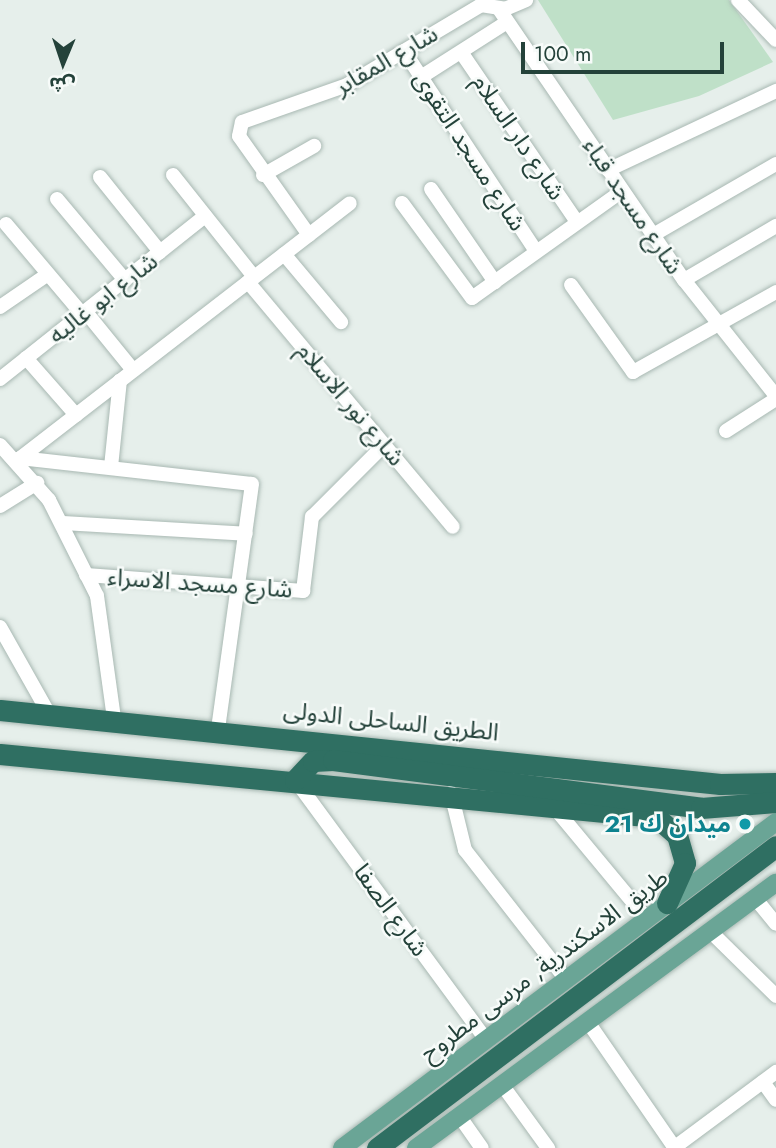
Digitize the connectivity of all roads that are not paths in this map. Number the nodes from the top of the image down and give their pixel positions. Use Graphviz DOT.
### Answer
graph roads {
  1 [pos="526,0"];
  2 [pos="738,0"];
  3 [pos="499,9"];
  4 [pos="508,22"];
  5 [pos="776,40"];
  6 [pos="404,51"];
  7 [pos="461,52"];
  8 [pos="421,77"];
  9 [pos="776,91"];
  10 [pos="314,146"];
  11 [pos="776,164"];
  12 [pos="608,170"];
  13 [pos="173,175"];
  14 [pos="263,175"];
  15 [pos="100,177"];
  16 [pos="431,188"];
  17 [pos="622,191"];
  18 [pos="57,200"];
  19 [pos="350,203"];
  20 [pos="402,203"];
  21 [pos="205,216"];
  22 [pos="577,222"];
  23 [pos="6,223"];
  24 [pos="776,226"];
  25 [pos="309,235"];
  26 [pos="653,235"];
  27 [pos="536,251"];
  28 [pos="160,252"];
  29 [pos="284,254"];
  30 [pos="48,274"];
  31 [pos="125,280"];
  32 [pos="251,280"];
  33 [pos="684,280"];
  34 [pos="495,282"];
  35 [pos="571,285"];
  36 [pos="775,294"];
  37 [pos="0,307"];
  38 [pos="83,313"];
  39 [pos="341,322"];
  40 [pos="718,326"];
  41 [pos="26,358"];
  42 [pos="133,370"];
  43 [pos="0,379"];
  44 [pos="120,380"];
  45 [pos="773,390"];
  46 [pos="76,415"];
  47 [pos="726,431"];
  48 [pos="0,445"];
  49 [pos="384,445"];
  50 [pos="18,459"];
  51 [pos="111,467"];
  52 [pos="37,483"];
  53 [pos="0,506"];
  54 [pos="63,523"];
  55 [pos="453,527"];
  56 [pos="246,534"];
  57 [pos="86,575"];
  58 [pos="239,587"];
  59 [pos="0,627"];
  60 [pos="0,710"];
  61 [pos="48,714"];
  62 [pos="114,719"];
  63 [pos="218,728"];
  64 [pos="0,754"];
  65 [pos="295,779"];
  66 [pos="776,783"];
  67 [pos="451,793"];
  68 [pos="776,802"];
  69 [pos="552,805"];
  70 [pos="776,822"];
  71 [pos="776,846"];
  72 [pos="776,883"];
  73 [pos="755,898"];
  74 [pos="671,912"];
  75 [pos="646,918"];
  76 [pos="776,924"];
  77 [pos="712,933"];
  78 [pos="565,978"];
  79 [pos="776,996"];
  80 [pos="590,1025"];
  81 [pos="486,1040"];
  82 [pos="776,1072"];
  83 [pos="763,1082"];
  84 [pos="503,1086"];
  85 [pos="776,1100"];
  86 [pos="460,1117"];
  87 [pos="342,1148"];
  88 [pos="377,1148"];
  89 [pos="416,1148"];
  90 [pos="482,1148"];
  91 [pos="548,1148"];
  92 [pos="675,1148"];
  1 -- 3 [label="street, شارع المقابر"];
  2 -- 5 [label="street"];
  3 -- 4 [label="street, شارع مسجد قباء"];
  3 -- 6 [label="street, شارع المقابر"];
  4 -- 7 [label="street"];
  4 -- 12 [label="street, شارع مسجد قباء"];
  6 -- 8 [label="street, شارع مسجد التقوى"];
  6 -- 14 [label="street, شارع المقابر"];
  7 -- 8 [label="street"];
  7 -- 22 [label="street, شارع دار السلام"];
  8 -- 27 [label="street, شارع مسجد التقوى"];
  9 -- 12 [label="street"];
  10 -- 14 [label="street"];
  11 -- 26 [label="street"];
  12 -- 17 [label="street, شارع مسجد قباء"];
  13 -- 21 [label="street, شارع نور الاسلام"];
  14 -- 25 [label="street"];
  15 -- 28 [label="street"];
  16 -- 34 [label="street"];
  17 -- 22 [label="street"];
  17 -- 26 [label="street, شارع مسجد قباء"];
  18 -- 31 [label="street"];
  19 -- 25 [label="street"];
  20 -- 34 [label="street"];
  21 -- 28 [label="street, شارع ابو غاليه"];
  21 -- 32 [label="street, شارع نور الاسلام"];
  22 -- 27 [label="street"];
  23 -- 30 [label="street"];
  24 -- 33 [label="street"];
  25 -- 29 [label="street"];
  26 -- 33 [label="street, شارع مسجد قباء"];
  27 -- 34 [label="street"];
  28 -- 31 [label="street, شارع ابو غاليه"];
  29 -- 32 [label="street"];
  29 -- 39 [label="street"];
  30 -- 37 [label="street"];
  30 -- 38 [label="street"];
  31 -- 38 [label="street, شارع ابو غاليه"];
  32 -- 42 [label="street"];
  32 -- 49 [label="street, شارع نور الاسلام"];
  33 -- 40 [label="street, شارع مسجد قباء"];
  35 -- 40 [label="street"];
  36 -- 40 [label="street"];
  38 -- 41 [label="street, شارع ابو غاليه"];
  38 -- 42 [label="street"];
  40 -- 45 [label="street, شارع مسجد قباء"];
  41 -- 43 [label="street, شارع ابو غاليه"];
  41 -- 46 [label="street"];
  42 -- 44 [label="street"];
  44 -- 46 [label="street"];
  44 -- 51 [label="street"];
  45 -- 47 [label="street"];
  46 -- 50 [label="street"];
  48 -- 50 [label="street"];
  49 -- 55 [label="street, شارع نور الاسلام"];
  49 -- 58 [label="street, شارع مسجد الاسراء"];
  50 -- 51 [label="street"];
  50 -- 52 [label="street"];
  51 -- 56 [label="street"];
  52 -- 53 [label="street"];
  52 -- 54 [label="street"];
  54 -- 56 [label="street"];
  54 -- 57 [label="street"];
  56 -- 58 [label="street"];
  57 -- 58 [label="street, شارع مسجد الاسراء"];
  57 -- 62 [label="street"];
  58 -- 63 [label="street"];
  59 -- 61 [label="street"];
  60 -- 61 [label="highway, الطريق الساحلى الدولى"];
  61 -- 62 [label="highway, الطريق الساحلى الدولى"];
  62 -- 63 [label="highway, الطريق الساحلى الدولى"];
  63 -- 66 [label="highway, الطريق الساحلى الدولى"];
  64 -- 65 [label="highway"];
  65 -- 67 [label="highway"];
  65 -- 68 [label="highway"];
  65 -- 81 [label="street, شارع الصفا"];
  67 -- 69 [label="highway"];
  67 -- 78 [label="street"];
  69 -- 74 [label="highway"];
  69 -- 75 [label="street"];
  70 -- 74 [label="main road, طريق الاسكندرية, مرسى مطروح"];
  71 -- 74 [label="highway"];
  72 -- 73 [label="main road"];
  73 -- 76 [label="street"];
  73 -- 77 [label="main road"];
  74 -- 75 [label="main road, طريق الاسكندرية, مرسى مطروح"];
  74 -- 88 [label="highway"];
  75 -- 78 [label="main road, طريق الاسكندرية, مرسى مطروح"];
  77 -- 79 [label="street"];
  77 -- 80 [label="main road"];
  78 -- 81 [label="main road, طريق الاسكندرية, مرسى مطروح"];
  80 -- 84 [label="main road"];
  80 -- 92 [label="street"];
  81 -- 87 [label="main road, طريق الاسكندرية, مرسى مطروح"];
  82 -- 83 [label="street"];
  83 -- 85 [label="street"];
  83 -- 92 [label="street"];
  84 -- 86 [label="main road"];
  84 -- 91 [label="street"];
  86 -- 89 [label="main road"];
  86 -- 90 [label="street"];
}
